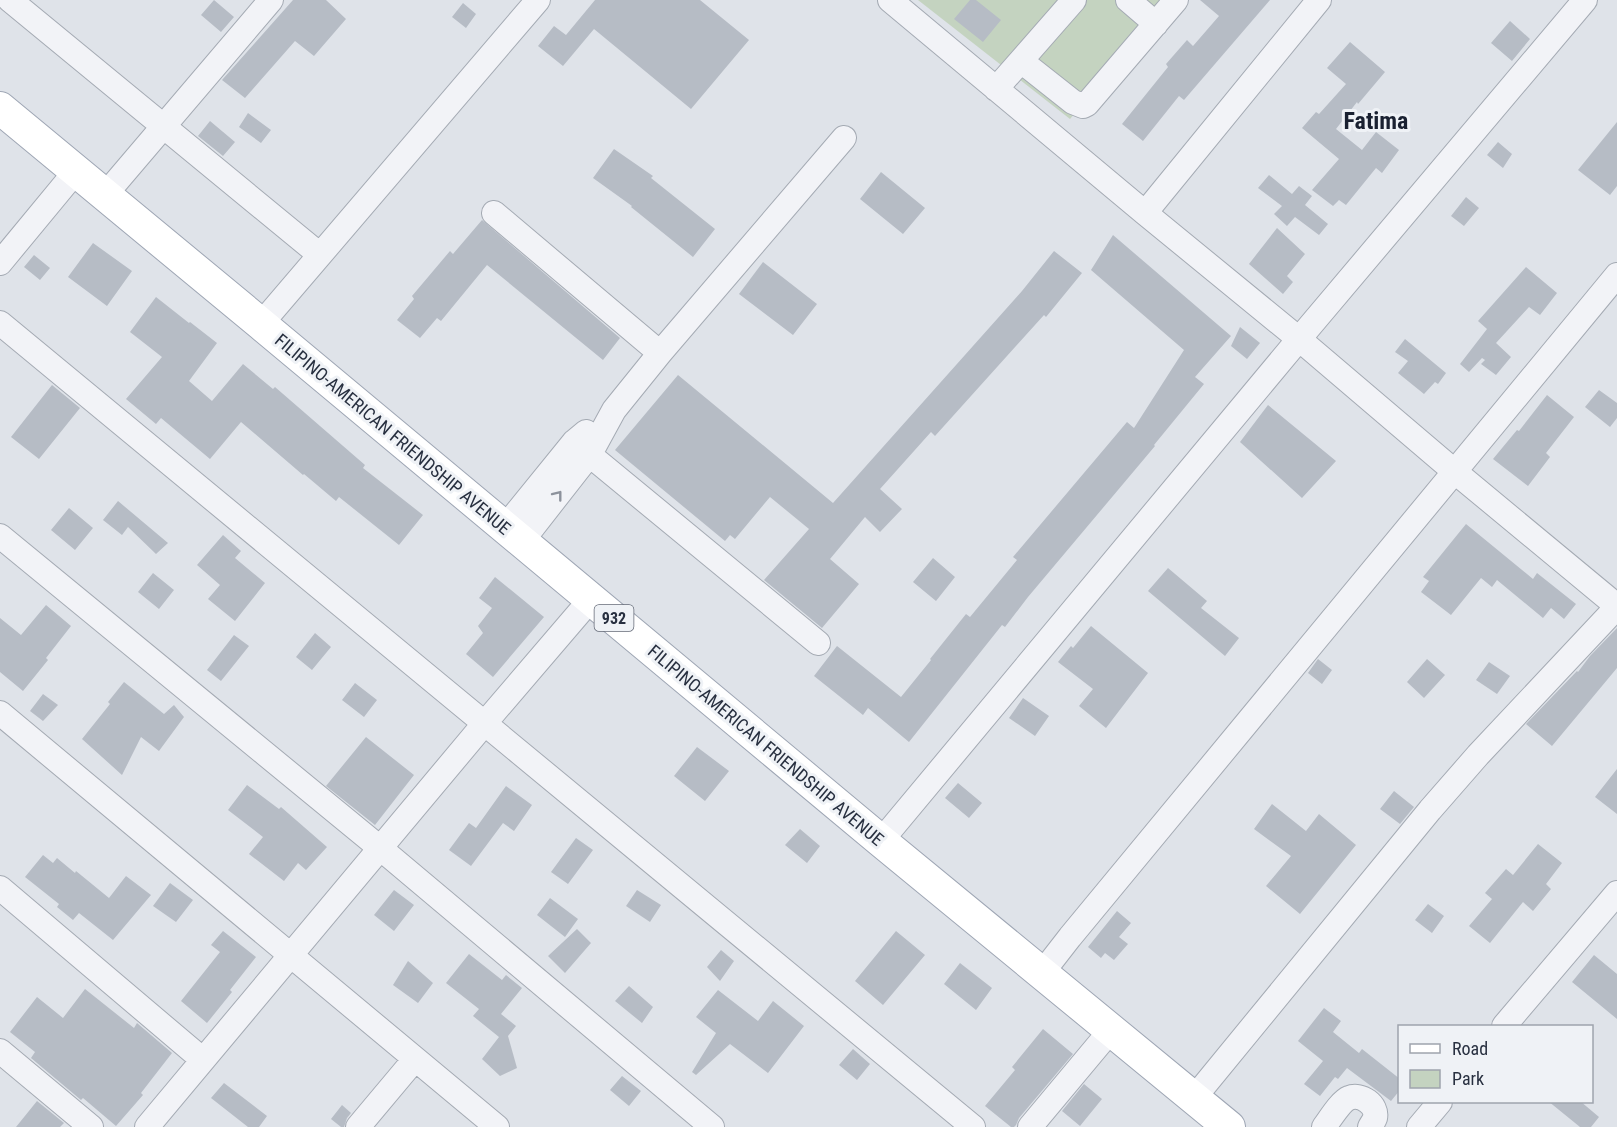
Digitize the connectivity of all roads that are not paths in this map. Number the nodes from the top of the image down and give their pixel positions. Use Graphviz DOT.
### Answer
graph roads {
  1 [pos="10,0"];
  2 [pos="271,0"];
  3 [pos="538,0"];
  4 [pos="890,0"];
  5 [pos="1074,0"];
  6 [pos="1128,0"];
  7 [pos="1176,0"];
  8 [pos="1318,0"];
  9 [pos="1585,0"];
  10 [pos="0,12"];
  11 [pos="1156,24"];
  12 [pos="1021,61"];
  13 [pos="996,89"];
  14 [pos="0,108"];
  15 [pos="163,126"];
  16 [pos="844,138"];
  17 [pos="76,171"];
  18 [pos="105,195"];
  19 [pos="494,213"];
  20 [pos="1144,213"];
  21 [pos="320,255"];
  22 [pos="0,263"];
  23 [pos="1617,275"];
  24 [pos="0,323"];
  25 [pos="261,324"];
  26 [pos="1299,339"];
  27 [pos="660,353"];
  28 [pos="582,448"];
  29 [pos="1454,471"];
  30 [pos="514,534"];
  31 [pos="0,536"];
  32 [pos="591,599"];
  33 [pos="1617,606"];
  34 [pos="818,643"];
  35 [pos="0,713"];
  36 [pos="484,724"];
  37 [pos="881,841"];
  38 [pos="380,848"];
  39 [pos="0,888"];
  40 [pos="1617,893"];
  41 [pos="290,956"];
  42 [pos="1042,973"];
  43 [pos="1505,1025"];
  44 [pos="1111,1030"];
  45 [pos="0,1051"];
  46 [pos="415,1059"];
  47 [pos="203,1060"];
  48 [pos="1194,1098"];
  49 [pos="1438,1103"];
  50 [pos="92,1127"];
  51 [pos="147,1127"];
  52 [pos="358,1127"];
  53 [pos="497,1127"];
  54 [pos="712,1127"];
  55 [pos="973,1127"];
  56 [pos="1030,1127"];
  57 [pos="1229,1127"];
  58 [pos="1324,1127"];
  59 [pos="1370,1127"];
  60 [pos="1419,1127"];
  1 -- 10 [label="street"];
  1 -- 15 [label="street"];
  2 -- 15 [label="street"];
  3 -- 21 [label="street"];
  4 -- 13 [label="street"];
  5 -- 12 [label="street"];
  6 -- 11 [label="street"];
  7 -- 11 [label="street"];
  8 -- 20 [label="street"];
  9 -- 26 [label="street"];
  11 -- 12 [label="street"];
  12 -- 13 [label="street"];
  13 -- 20 [label="street"];
  14 -- 17 [label="main road, FILIPINO-AMERICAN FRIENDSHIP AVENUE / 932"];
  15 -- 18 [label="street"];
  15 -- 21 [label="street"];
  16 -- 27 [label="street"];
  17 -- 18 [label="main road, FILIPINO-AMERICAN FRIENDSHIP AVENUE / 932"];
  17 -- 22 [label="street"];
  18 -- 25 [label="main road, FILIPINO-AMERICAN FRIENDSHIP AVENUE / 932"];
  19 -- 27 [label="street"];
  20 -- 26 [label="street"];
  21 -- 25 [label="street"];
  23 -- 29 [label="street"];
  24 -- 36 [label="street"];
  25 -- 30 [label="main road, FILIPINO-AMERICAN FRIENDSHIP AVENUE / 932"];
  26 -- 29 [label="street"];
  26 -- 37 [label="street"];
  27 -- 28 [label="street"];
  28 -- 30 [label="street"];
  28 -- 34 [label="street"];
  29 -- 33 [label="street"];
  29 -- 42 [label="street"];
  30 -- 32 [label="main road, FILIPINO-AMERICAN FRIENDSHIP AVENUE / 932"];
  31 -- 38 [label="street"];
  32 -- 36 [label="street"];
  32 -- 37 [label="main road, FILIPINO-AMERICAN FRIENDSHIP AVENUE / 932"];
  33 -- 48 [label="street"];
  35 -- 41 [label="street"];
  36 -- 38 [label="street"];
  36 -- 55 [label="street"];
  37 -- 42 [label="main road, FILIPINO-AMERICAN FRIENDSHIP AVENUE / 932"];
  38 -- 41 [label="street"];
  38 -- 54 [label="street"];
  39 -- 47 [label="street"];
  40 -- 43 [label="street"];
  41 -- 46 [label="street"];
  41 -- 47 [label="street"];
  42 -- 44 [label="main road, FILIPINO-AMERICAN FRIENDSHIP AVENUE / 932"];
  44 -- 48 [label="main road, FILIPINO-AMERICAN FRIENDSHIP AVENUE / 932"];
  44 -- 56 [label="street"];
  45 -- 50 [label="street"];
  46 -- 52 [label="street"];
  46 -- 53 [label="street"];
  47 -- 51 [label="street"];
  48 -- 57 [label="main road, FILIPINO-AMERICAN FRIENDSHIP AVENUE / 932"];
  49 -- 60 [label="street"];
  58 -- 59 [label="street"];
}
